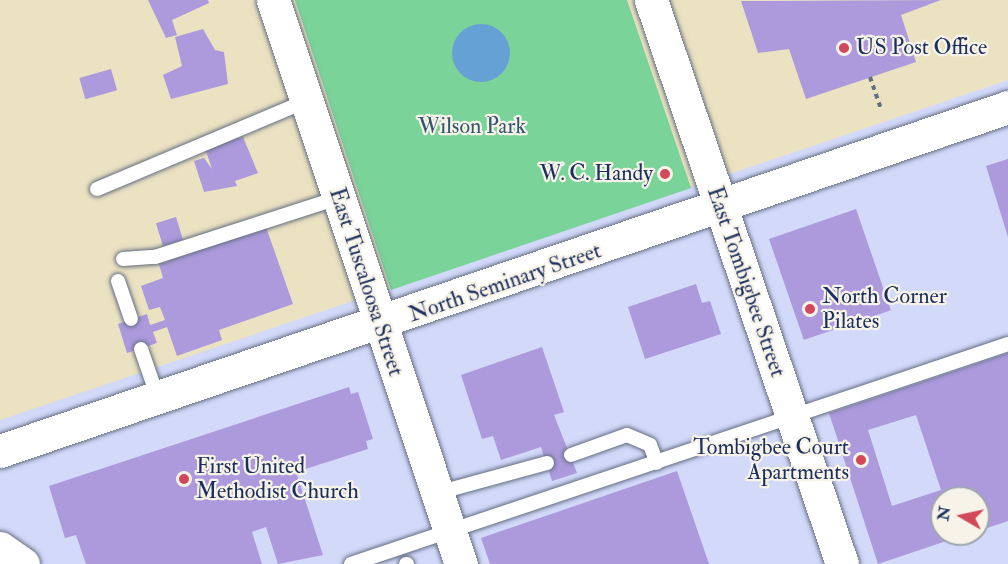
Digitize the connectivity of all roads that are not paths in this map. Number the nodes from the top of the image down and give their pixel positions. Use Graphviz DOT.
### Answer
graph roads {
  1 [pos="273,0"];
  2 [pos="651,0"];
  3 [pos="306,101"];
  4 [pos="1008,107"];
  5 [pos="97,189"];
  6 [pos="338,198"];
  7 [pos="721,209"];
  8 [pos="123,259"];
  9 [pos="118,281"];
  10 [pos="131,320"];
  11 [pos="380,326"];
  12 [pos="1008,344"];
  13 [pos="141,348"];
  14 [pos="158,399"];
  15 [pos="792,417"];
  16 [pos="0,452"];
  17 [pos="571,455"];
  18 [pos="547,463"];
  19 [pos="657,463"];
  20 [pos="437,493"];
  21 [pos="450,532"];
  22 [pos="351,564"];
  23 [pos="461,564"];
  24 [pos="842,564"];
  1 -- 3 [label="street, East Tuscaloosa Street"];
  2 -- 7 [label="street, East Tombigbee Street"];
  3 -- 5 [label="lane"];
  3 -- 6 [label="street, East Tuscaloosa Street"];
  4 -- 7 [label="street, North Seminary Street"];
  6 -- 8 [label="lane"];
  6 -- 11 [label="street, East Tuscaloosa Street"];
  7 -- 11 [label="street, North Seminary Street"];
  7 -- 15 [label="street, East Tombigbee Street"];
  9 -- 10 [label="lane"];
  11 -- 14 [label="street, North Seminary Street"];
  11 -- 20 [label="street, East Tuscaloosa Street"];
  12 -- 15 [label="lane"];
  13 -- 14 [label="lane"];
  14 -- 16 [label="street, North Seminary Street"];
  15 -- 19 [label="lane"];
  15 -- 24 [label="street, East Tombigbee Street"];
  17 -- 19 [label="lane"];
  18 -- 20 [label="lane"];
  19 -- 21 [label="lane"];
  20 -- 21 [label="street, East Tuscaloosa Street"];
  21 -- 22 [label="lane"];
  21 -- 23 [label="street, East Tuscaloosa Street"];
}
